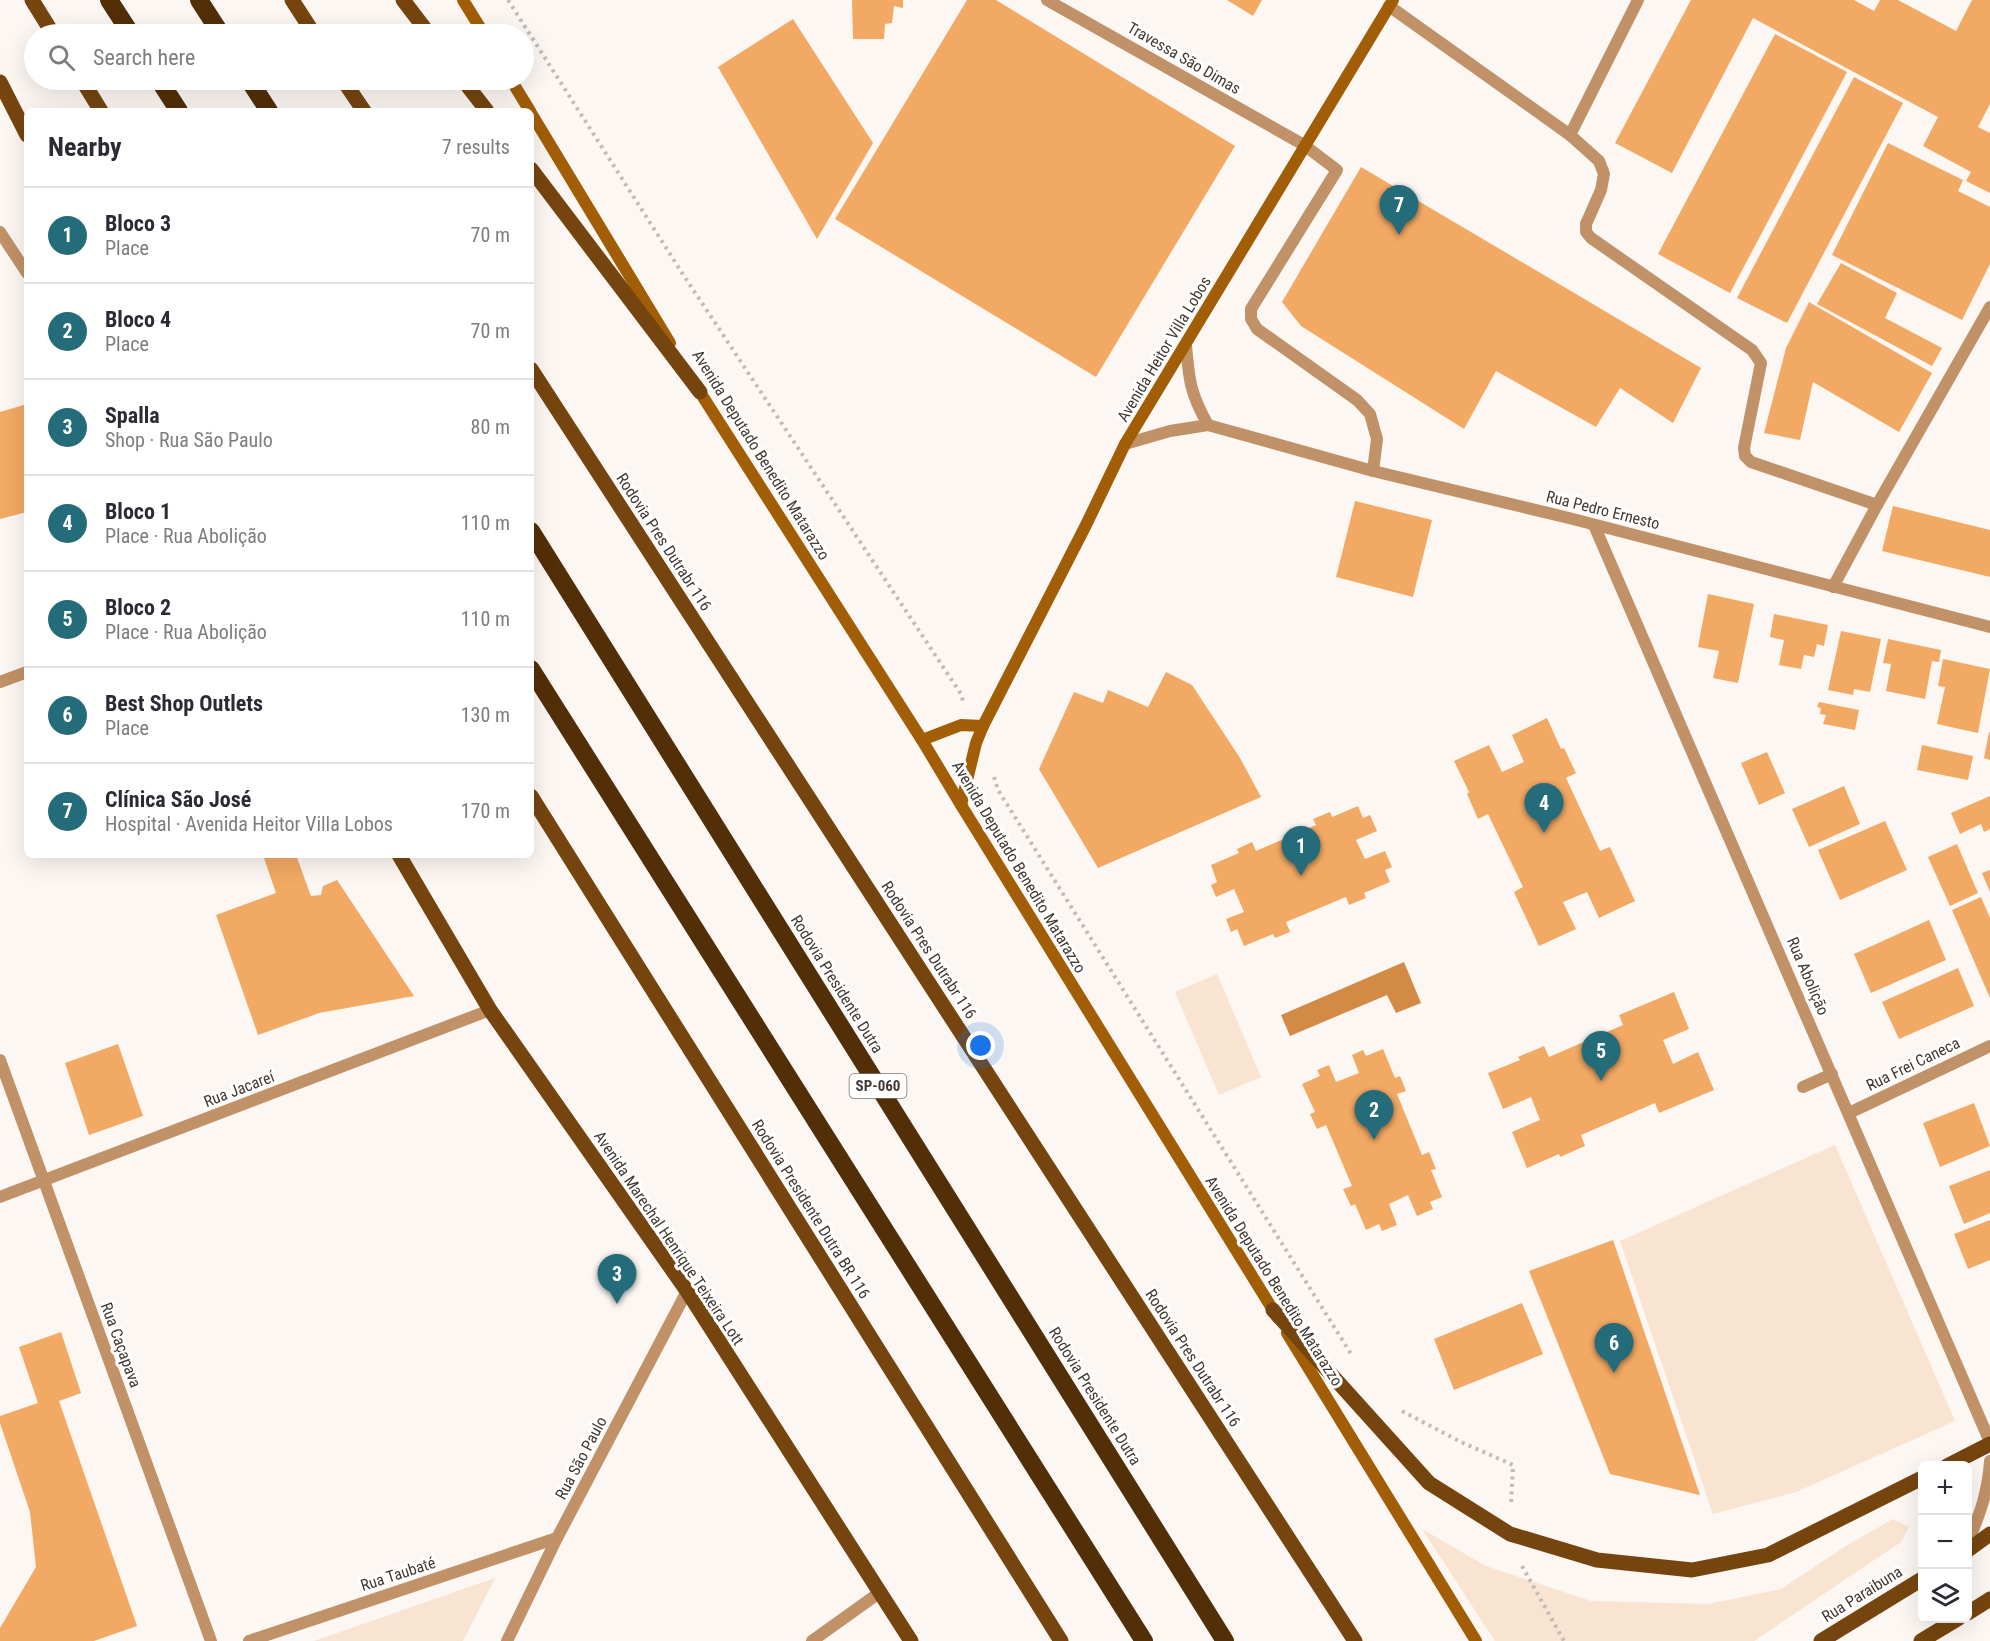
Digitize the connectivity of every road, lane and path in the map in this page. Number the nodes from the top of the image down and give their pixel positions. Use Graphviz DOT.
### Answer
graph roads {
  1 [pos="32,0"];
  2 [pos="109,0"];
  3 [pos="199,0"];
  4 [pos="292,0"];
  5 [pos="403,0"];
  6 [pos="463,0"];
  7 [pos="508,0"];
  8 [pos="1047,0"];
  9 [pos="1638,0"];
  10 [pos="1391,3"];
  11 [pos="47,24"];
  12 [pos="125,24"];
  13 [pos="215,24"];
  14 [pos="308,24"];
  15 [pos="421,24"];
  16 [pos="478,24"];
  17 [pos="523,24"];
  18 [pos="534,41"];
  19 [pos="0,82"];
  20 [pos="88,90"];
  21 [pos="165,90"];
  22 [pos="255,90"];
  23 [pos="350,90"];
  24 [pos="471,90"];
  25 [pos="517,90"];
  26 [pos="99,108"];
  27 [pos="177,108"];
  28 [pos="266,108"];
  29 [pos="362,108"];
  30 [pos="485,108"];
  31 [pos="528,108"];
  32 [pos="534,117"];
  33 [pos="24,129"];
  34 [pos="1570,135"];
  35 [pos="1304,145"];
  36 [pos="534,173"];
  37 [pos="0,232"];
  38 [pos="24,268"];
  39 [pos="1990,307"];
  40 [pos="1186,345"];
  41 [pos="534,374"];
  42 [pos="700,392"];
  43 [pos="1208,425"];
  44 [pos="1125,444"];
  45 [pos="1373,471"];
  46 [pos="1877,505"];
  47 [pos="1594,525"];
  48 [pos="534,536"];
  49 [pos="1833,586"];
  50 [pos="1990,627"];
  51 [pos="24,673"];
  52 [pos="534,674"];
  53 [pos="0,682"];
  54 [pos="961,694"];
  55 [pos="983,726"];
  56 [pos="922,740"];
  57 [pos="998,790"];
  58 [pos="534,801"];
  59 [pos="961,805"];
  60 [pos="401,858"];
  61 [pos="489,1010"];
  62 [pos="1990,1046"];
  63 [pos="0,1060"];
  64 [pos="1832,1074"];
  65 [pos="1803,1087"];
  66 [pos="1849,1113"];
  67 [pos="43,1182"];
  68 [pos="0,1197"];
  69 [pos="687,1291"];
  70 [pos="1273,1310"];
  71 [pos="1357,1363"];
  72 [pos="1398,1410"];
  73 [pos="1990,1443"];
  74 [pos="1956,1461"];
  75 [pos="1990,1461"];
  76 [pos="1513,1464"];
  77 [pos="1918,1480"];
  78 [pos="1972,1533"];
  79 [pos="1990,1534"];
  80 [pos="557,1538"];
  81 [pos="1972,1547"];
  82 [pos="1521,1564"];
  83 [pos="1918,1582"];
  84 [pos="879,1593"];
  85 [pos="1990,1599"];
  86 [pos="1972,1610"];
  87 [pos="1951,1623"];
  88 [pos="211,1641"];
  89 [pos="249,1641"];
  90 [pos="507,1641"];
  91 [pos="812,1641"];
  92 [pos="911,1641"];
  93 [pos="1061,1641"];
  94 [pos="1144,1641"];
  95 [pos="1225,1641"];
  96 [pos="1355,1641"];
  97 [pos="1476,1641"];
  98 [pos="1564,1641"];
  99 [pos="1821,1641"];
  100 [pos="1921,1641"];
  1 -- 11 [label="main road"];
  2 -- 12 [label="highway"];
  3 -- 13 [label="highway"];
  4 -- 14 [label="main road"];
  5 -- 15 [label="main road"];
  6 -- 16 [label="main road"];
  7 -- 17 [label="path"];
  8 -- 35 [label="street, Travessa São Dimas"];
  9 -- 34 [label="street"];
  10 -- 34 [label="street"];
  10 -- 35 [label="main road, Avenida Heitor Villa Lobos"];
  18 -- 54 [label="path"];
  19 -- 33 [label="main road"];
  20 -- 26 [label="main road"];
  21 -- 27 [label="highway"];
  22 -- 28 [label="highway"];
  23 -- 29 [label="main road"];
  24 -- 30 [label="main road"];
  25 -- 31 [label="main road, Avenida Deputado Benedito Matarazzo"];
  32 -- 42 [label="main road, Avenida Deputado Benedito Matarazzo"];
  34 -- 46 [label="street"];
  35 -- 40 [label="main road, Avenida Heitor Villa Lobos"];
  35 -- 45 [label="street, Travessa São Dimas"];
  36 -- 42 [label="main road"];
  37 -- 38 [label="street"];
  39 -- 46 [label="street"];
  40 -- 43 [label="street"];
  40 -- 44 [label="main road, Avenida Heitor Villa Lobos"];
  41 -- 96 [label="main road, Rodovia Pres Dutrabr 116"];
  42 -- 56 [label="main road, Avenida Deputado Benedito Matarazzo"];
  43 -- 44 [label="street, Rua Pedro Ernesto"];
  43 -- 45 [label="street, Rua Pedro Ernesto"];
  44 -- 55 [label="main road, Avenida Heitor Villa Lobos"];
  45 -- 47 [label="street, Rua Pedro Ernesto"];
  46 -- 49 [label="street"];
  47 -- 49 [label="street, Rua Pedro Ernesto"];
  47 -- 64 [label="street, Rua Abolição"];
  48 -- 95 [label="highway, Rodovia Presidente Dutra / SP-060"];
  49 -- 50 [label="street, Rua Pedro Ernesto"];
  51 -- 53 [label="street"];
  52 -- 94 [label="highway"];
  55 -- 56 [label="main road"];
  55 -- 59 [label="main road, Avenida Heitor Villa Lobos"];
  56 -- 59 [label="main road, Avenida Deputado Benedito Matarazzo"];
  57 -- 71 [label="path"];
  58 -- 93 [label="main road, Rodovia Presidente Dutra BR 116"];
  59 -- 70 [label="main road, Avenida Deputado Benedito Matarazzo"];
  60 -- 61 [label="main road, Avenida Marechal Henrique Teixeira Lott"];
  61 -- 67 [label="street, Rua Jacareí"];
  61 -- 69 [label="main road, Avenida Marechal Henrique Teixeira Lott"];
  62 -- 66 [label="street, Rua Frei Caneca"];
  63 -- 67 [label="street, Rua Caçapava"];
  64 -- 65 [label="street"];
  64 -- 66 [label="street, Rua Abolição"];
  66 -- 73 [label="street, Rua Abolição"];
  67 -- 68 [label="street, Rua Jacareí"];
  67 -- 88 [label="street, Rua Caçapava"];
  69 -- 80 [label="street, Rua São Paulo"];
  69 -- 84 [label="main road, Avenida Marechal Henrique Teixeira Lott"];
  70 -- 77 [label="main road"];
  70 -- 97 [label="main road, Avenida Deputado Benedito Matarazzo"];
  72 -- 76 [label="path"];
  73 -- 74 [label="main road"];
  75 -- 78 [label="street"];
  79 -- 81 [label="main road"];
  80 -- 89 [label="street, Rua Taubaté"];
  80 -- 90 [label="street, Rua São Paulo"];
  82 -- 98 [label="path"];
  83 -- 99 [label="main road, Rua Paraibuna"];
  84 -- 91 [label="street"];
  84 -- 92 [label="main road, Avenida Marechal Henrique Teixeira Lott"];
  85 -- 86 [label="main road"];
  87 -- 100 [label="main road"];
}
